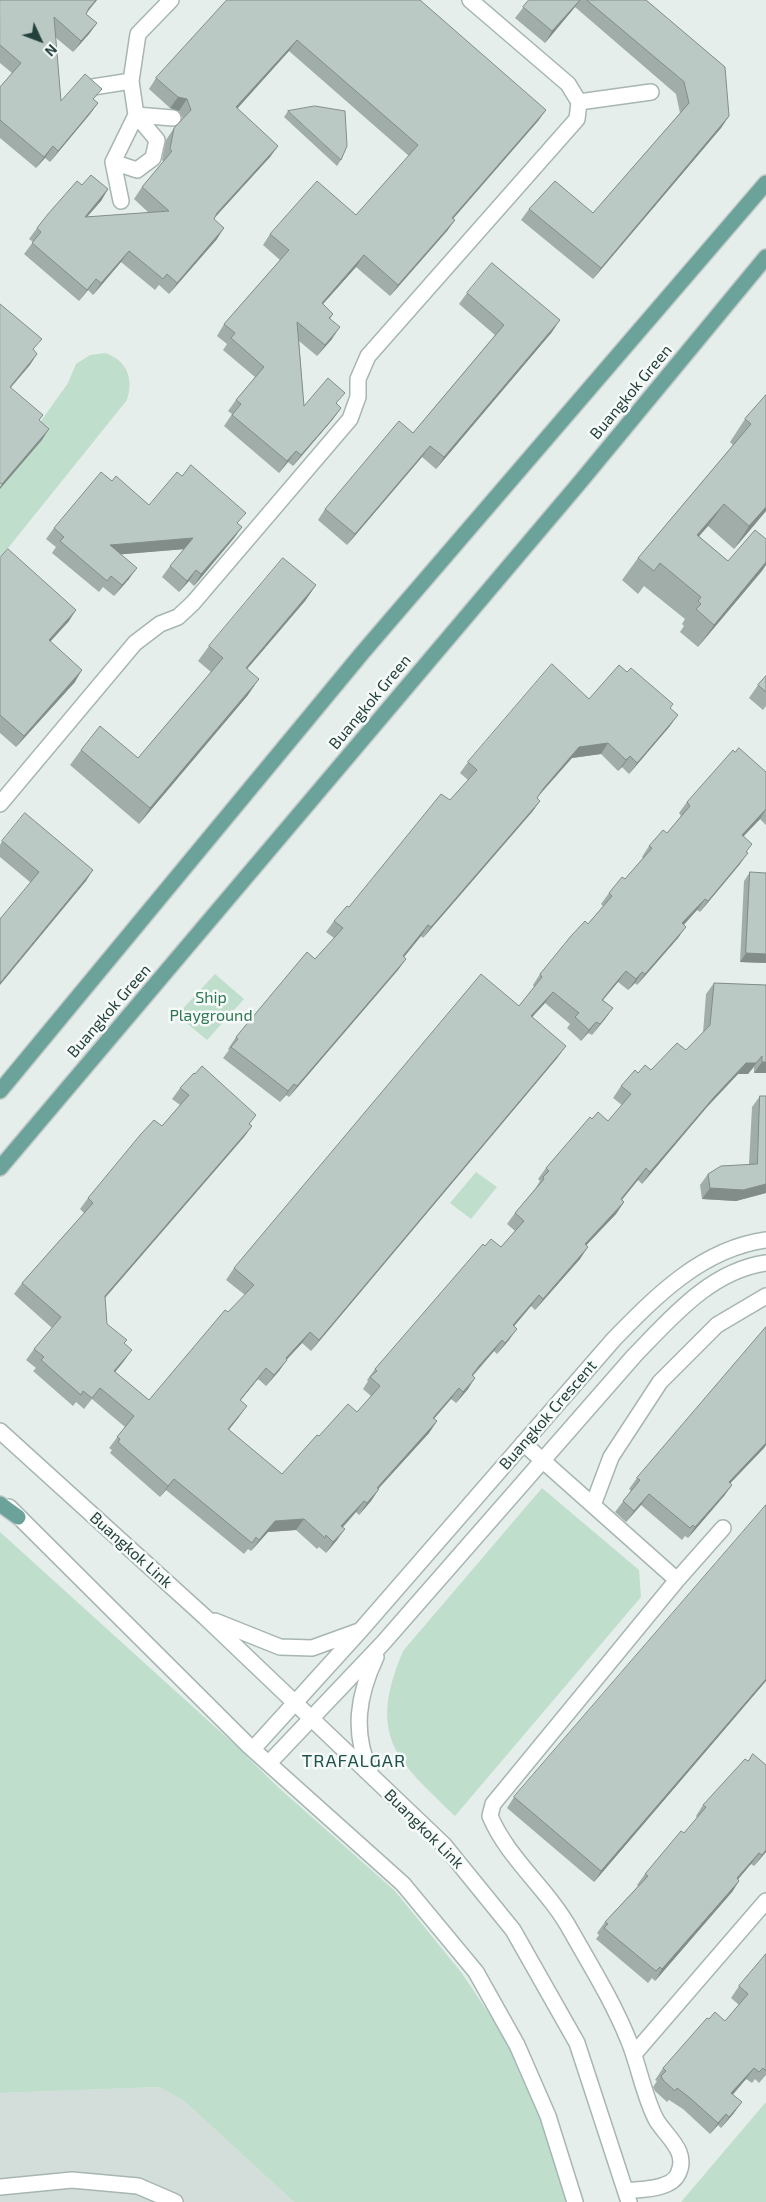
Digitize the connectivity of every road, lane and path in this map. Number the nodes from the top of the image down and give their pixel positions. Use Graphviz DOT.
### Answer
graph roads {
  1 [pos="171,0"];
  2 [pos="470,0"];
  3 [pos="131,81"];
  4 [pos="93,87"];
  5 [pos="650,92"];
  6 [pos="579,102"];
  7 [pos="136,115"];
  8 [pos="173,118"];
  9 [pos="113,162"];
  10 [pos="766,183"];
  11 [pos="121,201"];
  12 [pos="766,257"];
  13 [pos="0,804"];
  14 [pos="0,1091"];
  15 [pos="0,1168"];
  16 [pos="766,1240"];
  17 [pos="766,1263"];
  18 [pos="766,1296"];
  19 [pos="0,1431"];
  20 [pos="523,1443"];
  21 [pos="542,1460"];
  22 [pos="0,1498"];
  23 [pos="0,1504"];
  24 [pos="593,1505"];
  25 [pos="18,1517"];
  26 [pos="723,1528"];
  27 [pos="433,1546"];
  28 [pos="452,1564"];
  29 [pos="677,1580"];
  30 [pos="205,1617"];
  31 [pos="360,1631"];
  32 [pos="383,1642"];
  33 [pos="295,1703"];
  34 [pos="311,1718"];
  35 [pos="253,1749"];
  36 [pos="269,1763"];
  37 [pos="374,1780"];
  38 [pos="766,1901"];
  39 [pos="634,2054"];
  40 [pos="0,2187"];
  41 [pos="627,2196"];
  42 [pos="175,2202"];
  43 [pos="575,2202"];
  1 -- 3 [label="street"];
  2 -- 6 [label="street"];
  3 -- 4 [label="street"];
  3 -- 7 [label="street"];
  5 -- 6 [label="street"];
  6 -- 13 [label="street"];
  7 -- 8 [label="street"];
  7 -- 9 [label="street"];
  7 -- 9 [label="street"];
  9 -- 11 [label="street"];
  10 -- 14 [label="main road, Buangkok Green"];
  12 -- 15 [label="main road, Buangkok Green"];
  16 -- 20 [label="street, Buangkok Crescent"];
  17 -- 21 [label="street, Buangkok Crescent"];
  18 -- 24 [label="street"];
  19 -- 30 [label="street, Buangkok Link"];
  20 -- 21 [label="street"];
  20 -- 27 [label="street, Buangkok Crescent"];
  21 -- 24 [label="street"];
  21 -- 28 [label="street, Buangkok Crescent"];
  22 -- 25 [label="street"];
  23 -- 25 [label="main road"];
  24 -- 29 [label="street"];
  25 -- 35 [label="street"];
  26 -- 29 [label="street"];
  27 -- 28 [label="street"];
  27 -- 31 [label="street, Buangkok Crescent"];
  28 -- 32 [label="street, Buangkok Crescent"];
  29 -- 39 [label="street"];
  30 -- 31 [label="street, Buangkok Crescent"];
  30 -- 33 [label="street, Buangkok Link"];
  31 -- 33 [label="street, Buangkok Crescent"];
  32 -- 34 [label="street, Buangkok Crescent"];
  32 -- 37 [label="street, Buangkok Crescent"];
  33 -- 34 [label="street, Buangkok Link"];
  33 -- 35 [label="street, Buangkok Crescent"];
  34 -- 36 [label="street, Buangkok Crescent"];
  34 -- 37 [label="street, Buangkok Link"];
  35 -- 36 [label="street"];
  36 -- 43 [label="street"];
  37 -- 41 [label="street, Buangkok Link"];
  38 -- 39 [label="street"];
  39 -- 41 [label="street"];
  40 -- 42 [label="street"];
}
